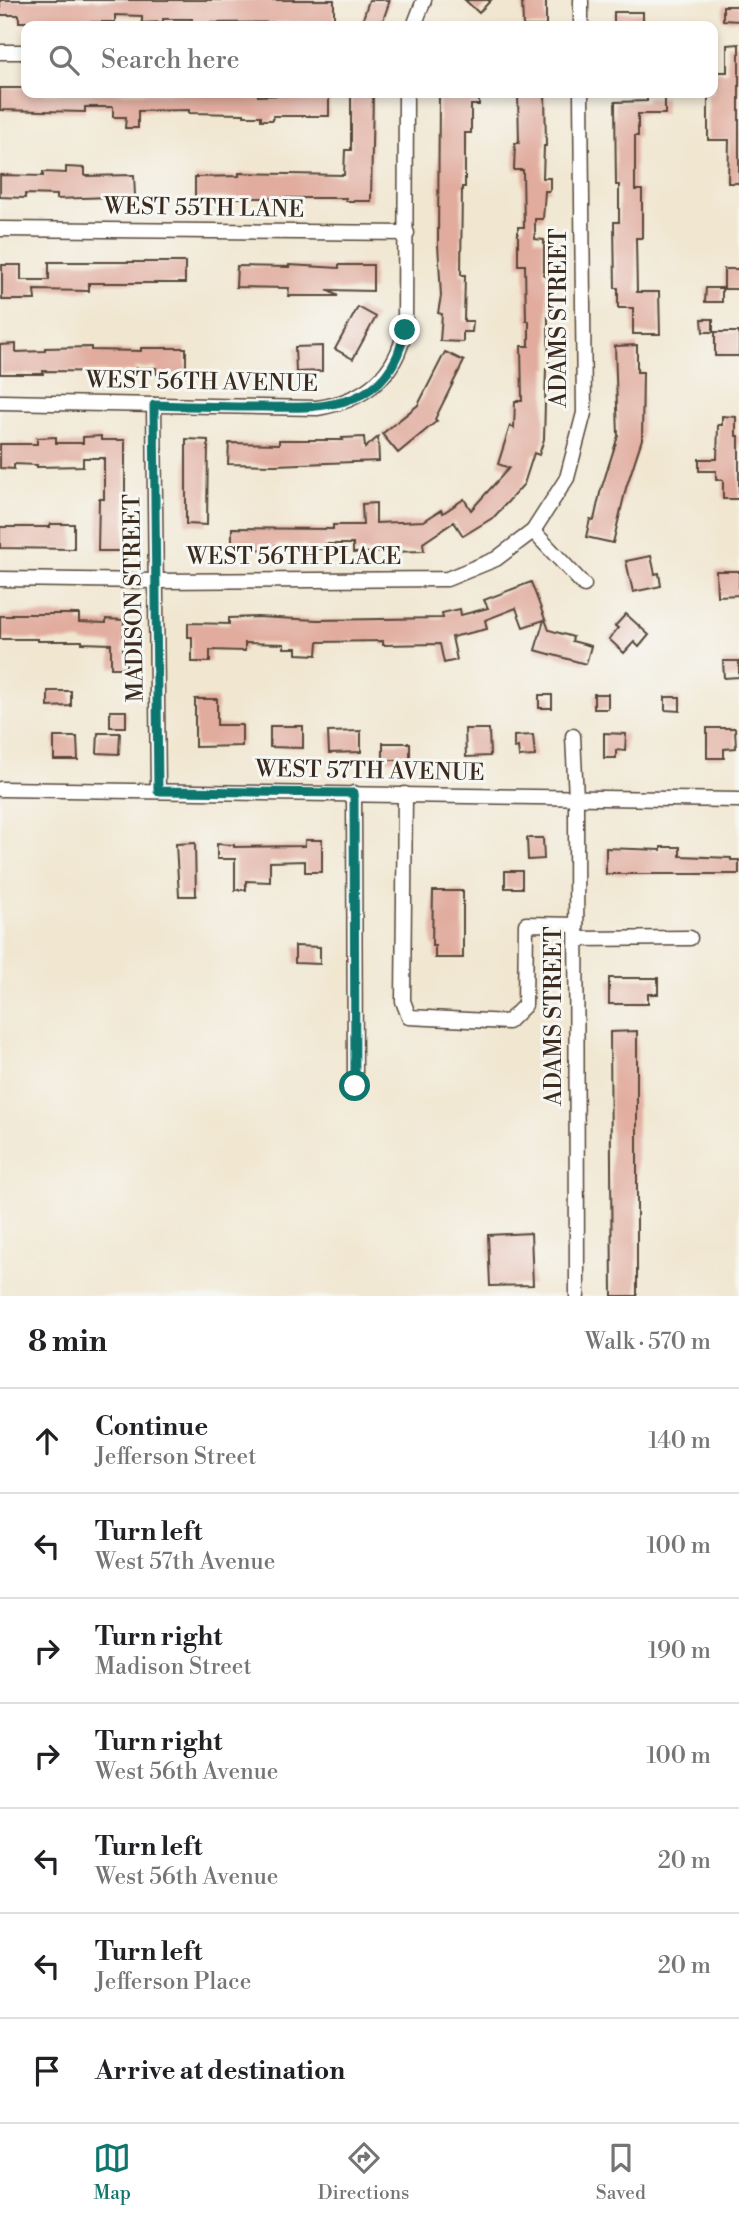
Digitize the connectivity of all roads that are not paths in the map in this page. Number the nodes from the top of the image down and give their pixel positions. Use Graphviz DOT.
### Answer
graph roads {
  1 [pos="424,0"];
  2 [pos="580,0"];
  3 [pos="416,21"];
  4 [pos="581,21"];
  5 [pos="0,52"];
  6 [pos="21,52"];
  7 [pos="406,98"];
  8 [pos="581,98"];
  9 [pos="0,229"];
  10 [pos="407,233"];
  11 [pos="0,402"];
  12 [pos="154,405"];
  13 [pos="533,531"];
  14 [pos="0,579"];
  15 [pos="157,581"];
  16 [pos="584,585"];
  17 [pos="573,736"];
  18 [pos="0,789"];
  19 [pos="158,791"];
  20 [pos="354,793"];
  21 [pos="405,794"];
  22 [pos="576,799"];
  23 [pos="739,800"];
  24 [pos="577,932"];
  25 [pos="690,938"];
  26 [pos="355,1086"];
  27 [pos="577,1296"];
  1 -- 3 [label="street"];
  2 -- 4 [label="street"];
  5 -- 6 [label="street"];
  7 -- 10 [label="street"];
  8 -- 13 [label="street, ADAMS STREET"];
  9 -- 10 [label="street, WEST 55TH LANE"];
  10 -- 12 [label="street, WEST 56TH AVENUE"];
  11 -- 12 [label="street, WEST 56TH AVENUE"];
  12 -- 15 [label="street, MADISON STREET"];
  13 -- 15 [label="street, WEST 56TH PLACE"];
  13 -- 16 [label="street"];
  14 -- 15 [label="street, WEST 56TH PLACE"];
  15 -- 19 [label="street, MADISON STREET"];
  17 -- 22 [label="street, ADAMS STREET"];
  18 -- 19 [label="street, WEST 57TH AVENUE"];
  19 -- 20 [label="street, WEST 57TH AVENUE"];
  20 -- 21 [label="street, WEST 57TH AVENUE"];
  20 -- 26 [label="street"];
  21 -- 22 [label="street, WEST 57TH AVENUE"];
  21 -- 24 [label="street"];
  22 -- 23 [label="street, WEST 57TH AVENUE"];
  22 -- 24 [label="street, ADAMS STREET"];
  24 -- 25 [label="street"];
  24 -- 27 [label="street, ADAMS STREET"];
}
